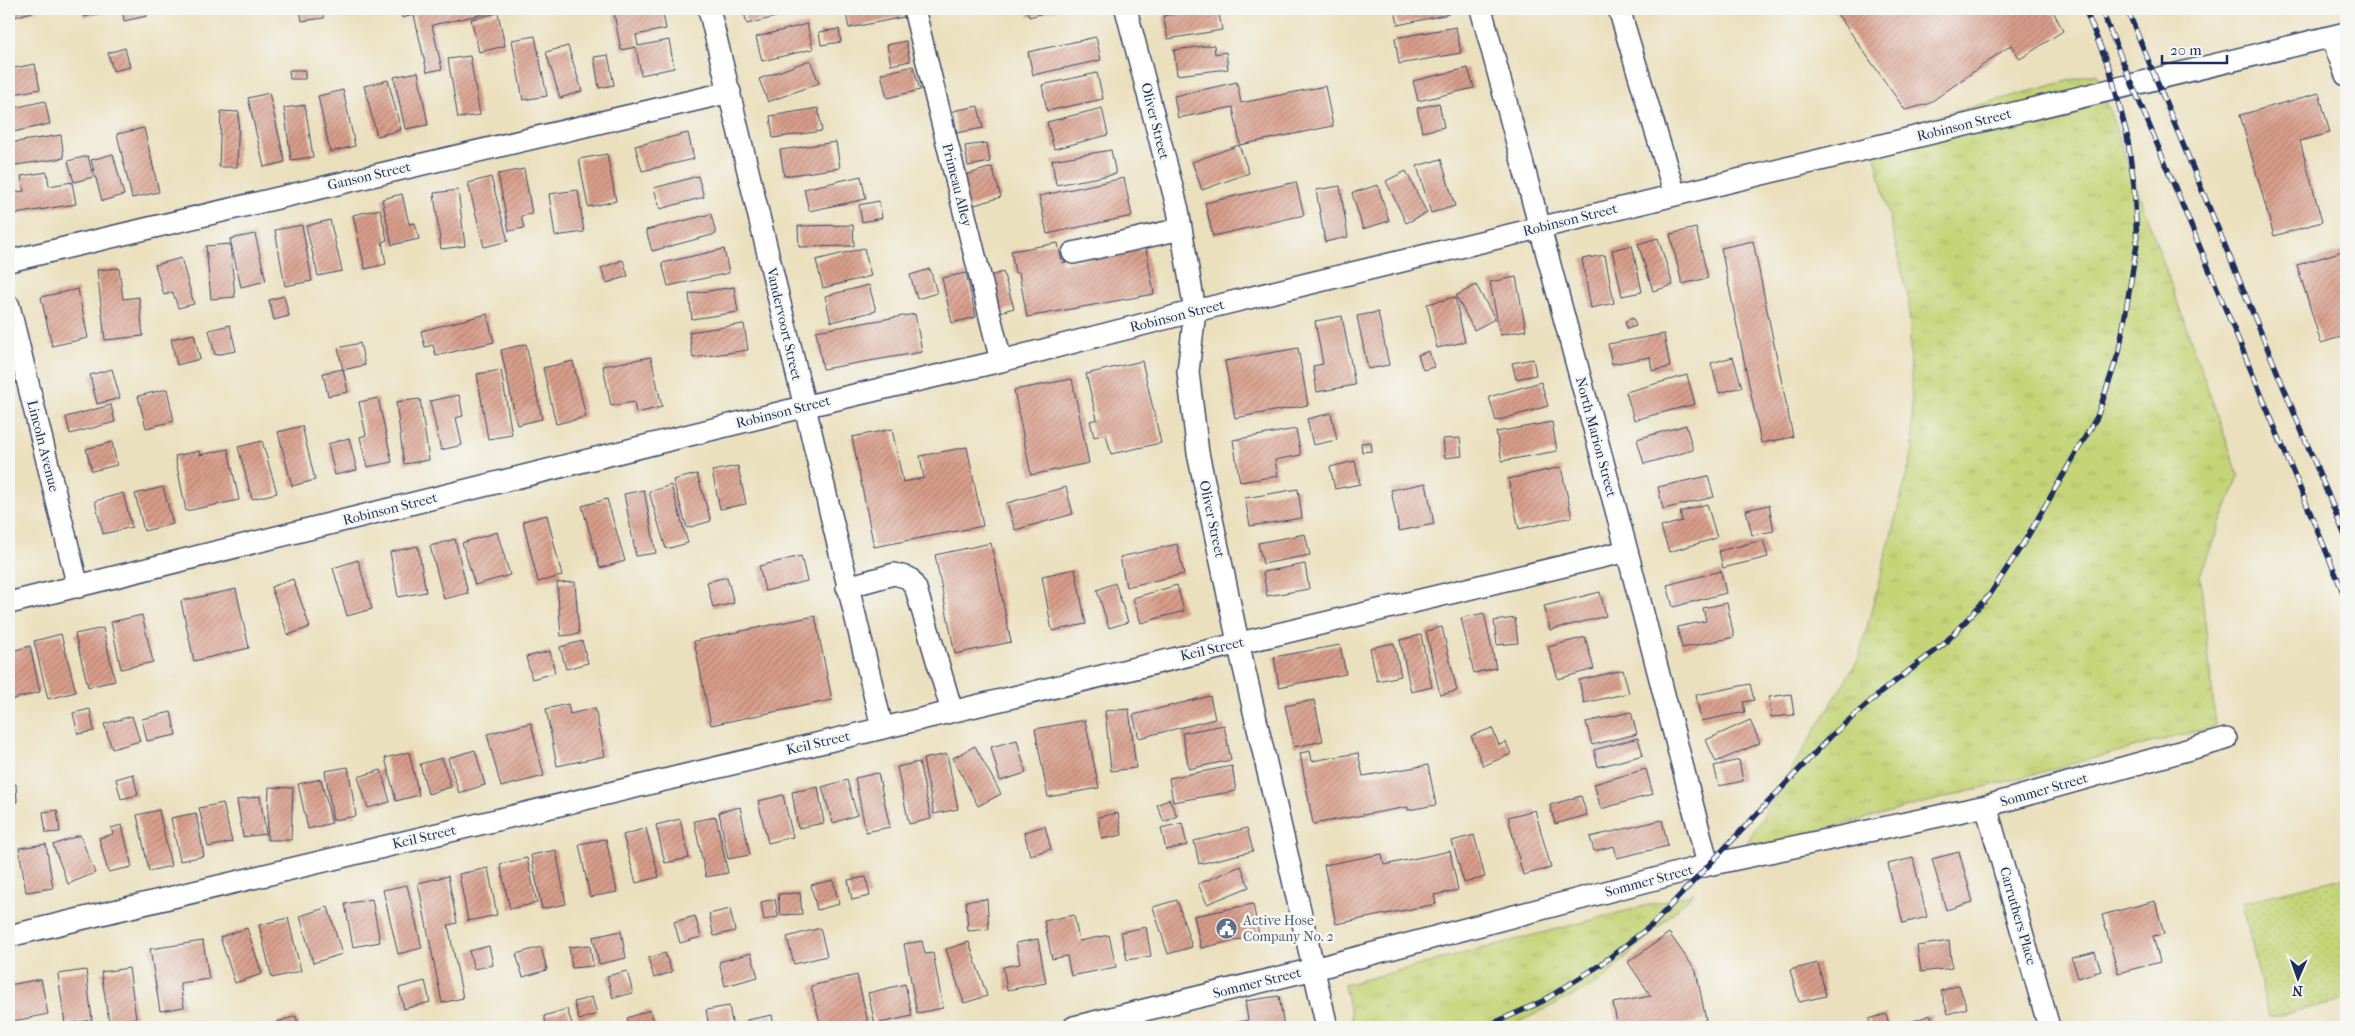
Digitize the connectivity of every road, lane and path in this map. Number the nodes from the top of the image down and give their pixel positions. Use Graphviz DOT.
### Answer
graph roads {
  1 [pos="709,9"];
  2 [pos="914,9"];
  3 [pos="1126,9"];
  4 [pos="1481,9"];
  5 [pos="1619,9"];
  6 [pos="2339,35"];
  7 [pos="2346,75"];
  8 [pos="730,92"];
  9 [pos="1675,195"];
  10 [pos="1539,228"];
  11 [pos="1181,229"];
  12 [pos="1073,253"];
  13 [pos="9,261"];
  14 [pos="9,306"];
  15 [pos="1195,311"];
  16 [pos="1000,361"];
  17 [pos="803,407"];
  18 [pos="1627,551"];
  19 [pos="847,586"];
  20 [pos="78,587"];
  21 [pos="9,603"];
  22 [pos="1238,642"];
  23 [pos="952,711"];
  24 [pos="882,727"];
  25 [pos="2226,739"];
  26 [pos="1986,806"];
  27 [pos="1708,865"];
  28 [pos="9,936"];
  29 [pos="1314,969"];
  30 [pos="1074,1027"];
  31 [pos="1327,1027"];
  32 [pos="2049,1027"];
  1 -- 8 [label="street, Vandervoort Street"];
  2 -- 16 [label="street, Primeau Alley"];
  3 -- 11 [label="street, Oliver Street"];
  4 -- 10 [label="street, North Marion Street"];
  5 -- 9 [label="street"];
  6 -- 7 [label="street"];
  6 -- 9 [label="street, Robinson Street"];
  8 -- 13 [label="street, Ganson Street"];
  8 -- 17 [label="street, Vandervoort Street"];
  9 -- 10 [label="street, Robinson Street"];
  10 -- 15 [label="street, Robinson Street"];
  10 -- 18 [label="street, North Marion Street"];
  11 -- 12 [label="street"];
  11 -- 15 [label="street, Oliver Street"];
  14 -- 20 [label="street, Lincoln Avenue"];
  15 -- 16 [label="street, Robinson Street"];
  15 -- 22 [label="street, Oliver Street"];
  16 -- 17 [label="street, Robinson Street"];
  17 -- 19 [label="street, Vandervoort Street"];
  17 -- 20 [label="street, Robinson Street"];
  18 -- 22 [label="street, Keil Street"];
  18 -- 27 [label="street, North Marion Street"];
  19 -- 23 [label="street"];
  19 -- 24 [label="street, Vandervoort Street"];
  20 -- 21 [label="street, Robinson Street"];
  22 -- 23 [label="street, Keil Street"];
  22 -- 29 [label="street, Oliver Street"];
  23 -- 24 [label="street, Keil Street"];
  24 -- 28 [label="street, Keil Street"];
  25 -- 26 [label="street, Sommer Street"];
  26 -- 27 [label="street, Sommer Street"];
  26 -- 32 [label="street, Carruthers Place"];
  27 -- 29 [label="street, Sommer Street"];
  29 -- 30 [label="street, Sommer Street"];
  29 -- 31 [label="street, Oliver Street"];
}
